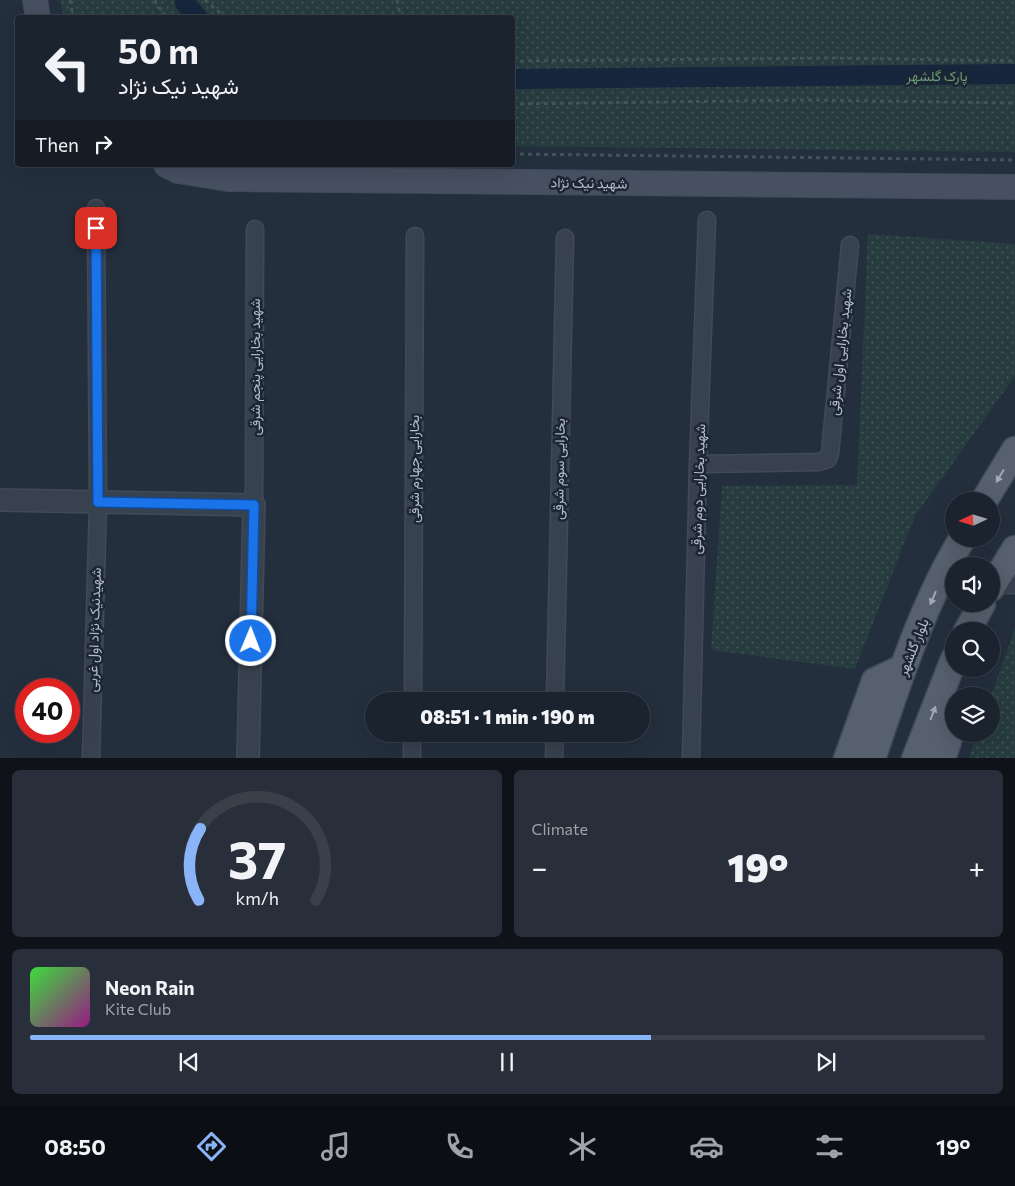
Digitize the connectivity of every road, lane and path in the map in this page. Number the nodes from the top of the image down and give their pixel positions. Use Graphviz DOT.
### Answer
graph roads {
  1 [pos="35,0"];
  2 [pos="70,0"];
  3 [pos="155,0"];
  4 [pos="205,0"];
  5 [pos="397,0"];
  6 [pos="38,15"];
  7 [pos="72,15"];
  8 [pos="165,15"];
  9 [pos="222,15"];
  10 [pos="400,15"];
  11 [pos="515,61"];
  12 [pos="1015,61"];
  13 [pos="1015,103"];
  14 [pos="515,104"];
  15 [pos="515,154"];
  16 [pos="1015,160"];
  17 [pos="170,167"];
  18 [pos="1015,187"];
  19 [pos="96,208"];
  20 [pos="707,220"];
  21 [pos="255,229"];
  22 [pos="415,236"];
  23 [pos="564,238"];
  24 [pos="850,245"];
  25 [pos="1015,450"];
  26 [pos="698,464"];
  27 [pos="989,492"];
  28 [pos="0,500"];
  29 [pos="98,502"];
  30 [pos="254,505"];
  31 [pos="956,548"];
  32 [pos="1015,549"];
  33 [pos="1000,580"];
  34 [pos="903,668"];
  35 [pos="946,677"];
  36 [pos="413,692"];
  37 [pos="555,692"];
  38 [pos="856,732"];
  39 [pos="412,742"];
  40 [pos="555,742"];
  41 [pos="947,742"];
  42 [pos="91,758"];
  43 [pos="248,758"];
  44 [pos="412,758"];
  45 [pos="554,758"];
  46 [pos="691,758"];
  47 [pos="827,758"];
  48 [pos="848,758"];
  49 [pos="872,758"];
  50 [pos="916,758"];
  51 [pos="942,758"];
  1 -- 6 [label="main road"];
  2 -- 7 [label="path"];
  3 -- 8 [label="path"];
  4 -- 9 [label="path"];
  5 -- 10 [label="path"];
  11 -- 12 [label="path"];
  13 -- 14 [label="path"];
  15 -- 16 [label="path"];
  17 -- 18 [label="main road, شهید نیک نژاد"];
  19 -- 29 [label="street, شهیدنیک نژاد اول غربی"];
  20 -- 26 [label="street, شهید بخارایی دوم شرقی"];
  21 -- 30 [label="street, شهید بخارایی پنجم شرقی"];
  22 -- 36 [label="street, بخارایی جهارم شرقی"];
  23 -- 37 [label="street, بخارایی سوم شرقی"];
  24 -- 26 [label="street, شهید بخارایی اول شرقی"];
  25 -- 27 [label="main road, one-way"];
  26 -- 46 [label="street, شهید بخارایی دوم شرقی"];
  28 -- 29 [label="street"];
  29 -- 30 [label="street"];
  29 -- 42 [label="street, شهیدنیک نژاد اول غربی"];
  30 -- 43 [label="street"];
  31 -- 34 [label="main road, بلوار گلشهر, one-way"];
  32 -- 33 [label="main road"];
  34 -- 38 [label="main road"];
  34 -- 49 [label="main road, بلوار گلشهر"];
  50 -- 35 [label="main road, one-way"];
  38 -- 47 [label="main road"];
  38 -- 48 [label="main road"];
  39 -- 44 [label="street"];
  40 -- 45 [label="street"];
  41 -- 51 [label="main road"];
}
